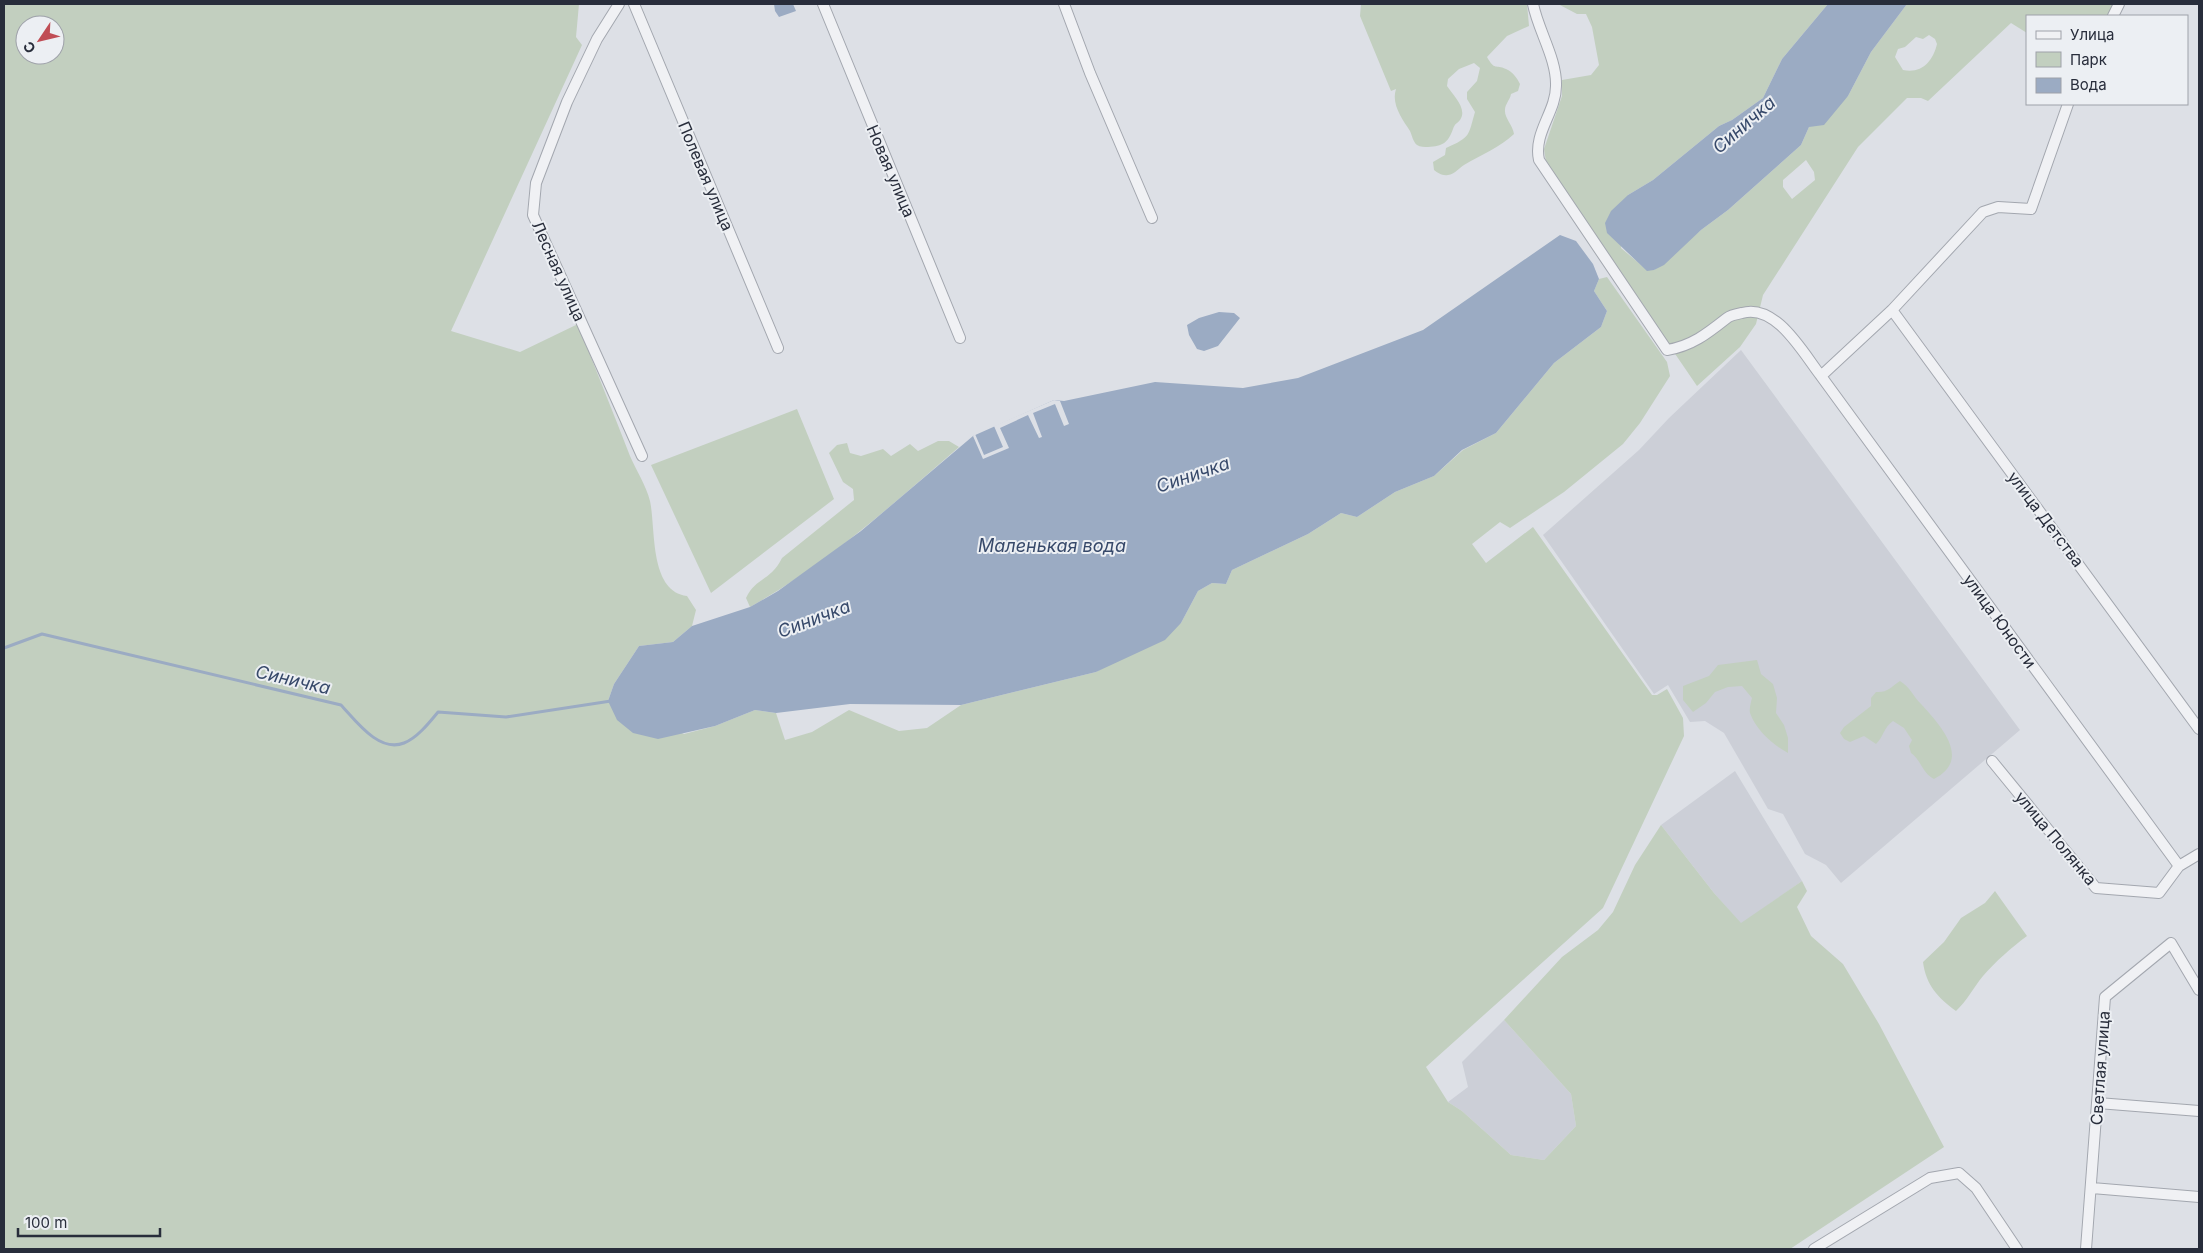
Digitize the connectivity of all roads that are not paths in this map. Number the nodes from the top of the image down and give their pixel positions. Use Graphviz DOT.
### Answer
graph roads {
  1 [pos="619,4"];
  2 [pos="634,4"];
  3 [pos="824,4"];
  4 [pos="1064,4"];
  5 [pos="1533,4"];
  6 [pos="2068,105"];
  7 [pos="1152,218"];
  8 [pos="1892,310"];
  9 [pos="960,338"];
  10 [pos="778,348"];
  11 [pos="1821,376"];
  12 [pos="642,456"];
  13 [pos="2199,729"];
  14 [pos="1992,761"];
  15 [pos="2199,854"];
  16 [pos="2179,866"];
  17 [pos="2199,990"];
  18 [pos="2098,1103"];
  19 [pos="2199,1111"];
  20 [pos="2092,1188"];
  21 [pos="2199,1197"];
  22 [pos="2086,1248"];
  23 [pos="1814,1249"];
  24 [pos="2016,1249"];
  1 -- 12 [label="street, Лесная улица"];
  2 -- 10 [label="street, Полевая улица"];
  3 -- 9 [label="street, Новая улица"];
  4 -- 7 [label="street"];
  5 -- 11 [label="street, улица Юности"];
  6 -- 8 [label="street"];
  8 -- 11 [label="street"];
  8 -- 13 [label="street, улица Детства"];
  11 -- 16 [label="street, улица Юности"];
  14 -- 16 [label="street, улица Полянка"];
  15 -- 16 [label="street"];
  17 -- 18 [label="street, Светлая улица"];
  18 -- 19 [label="street"];
  18 -- 20 [label="street, Светлая улица"];
  20 -- 21 [label="street"];
  20 -- 22 [label="street, Светлая улица"];
  23 -- 24 [label="street"];
}
